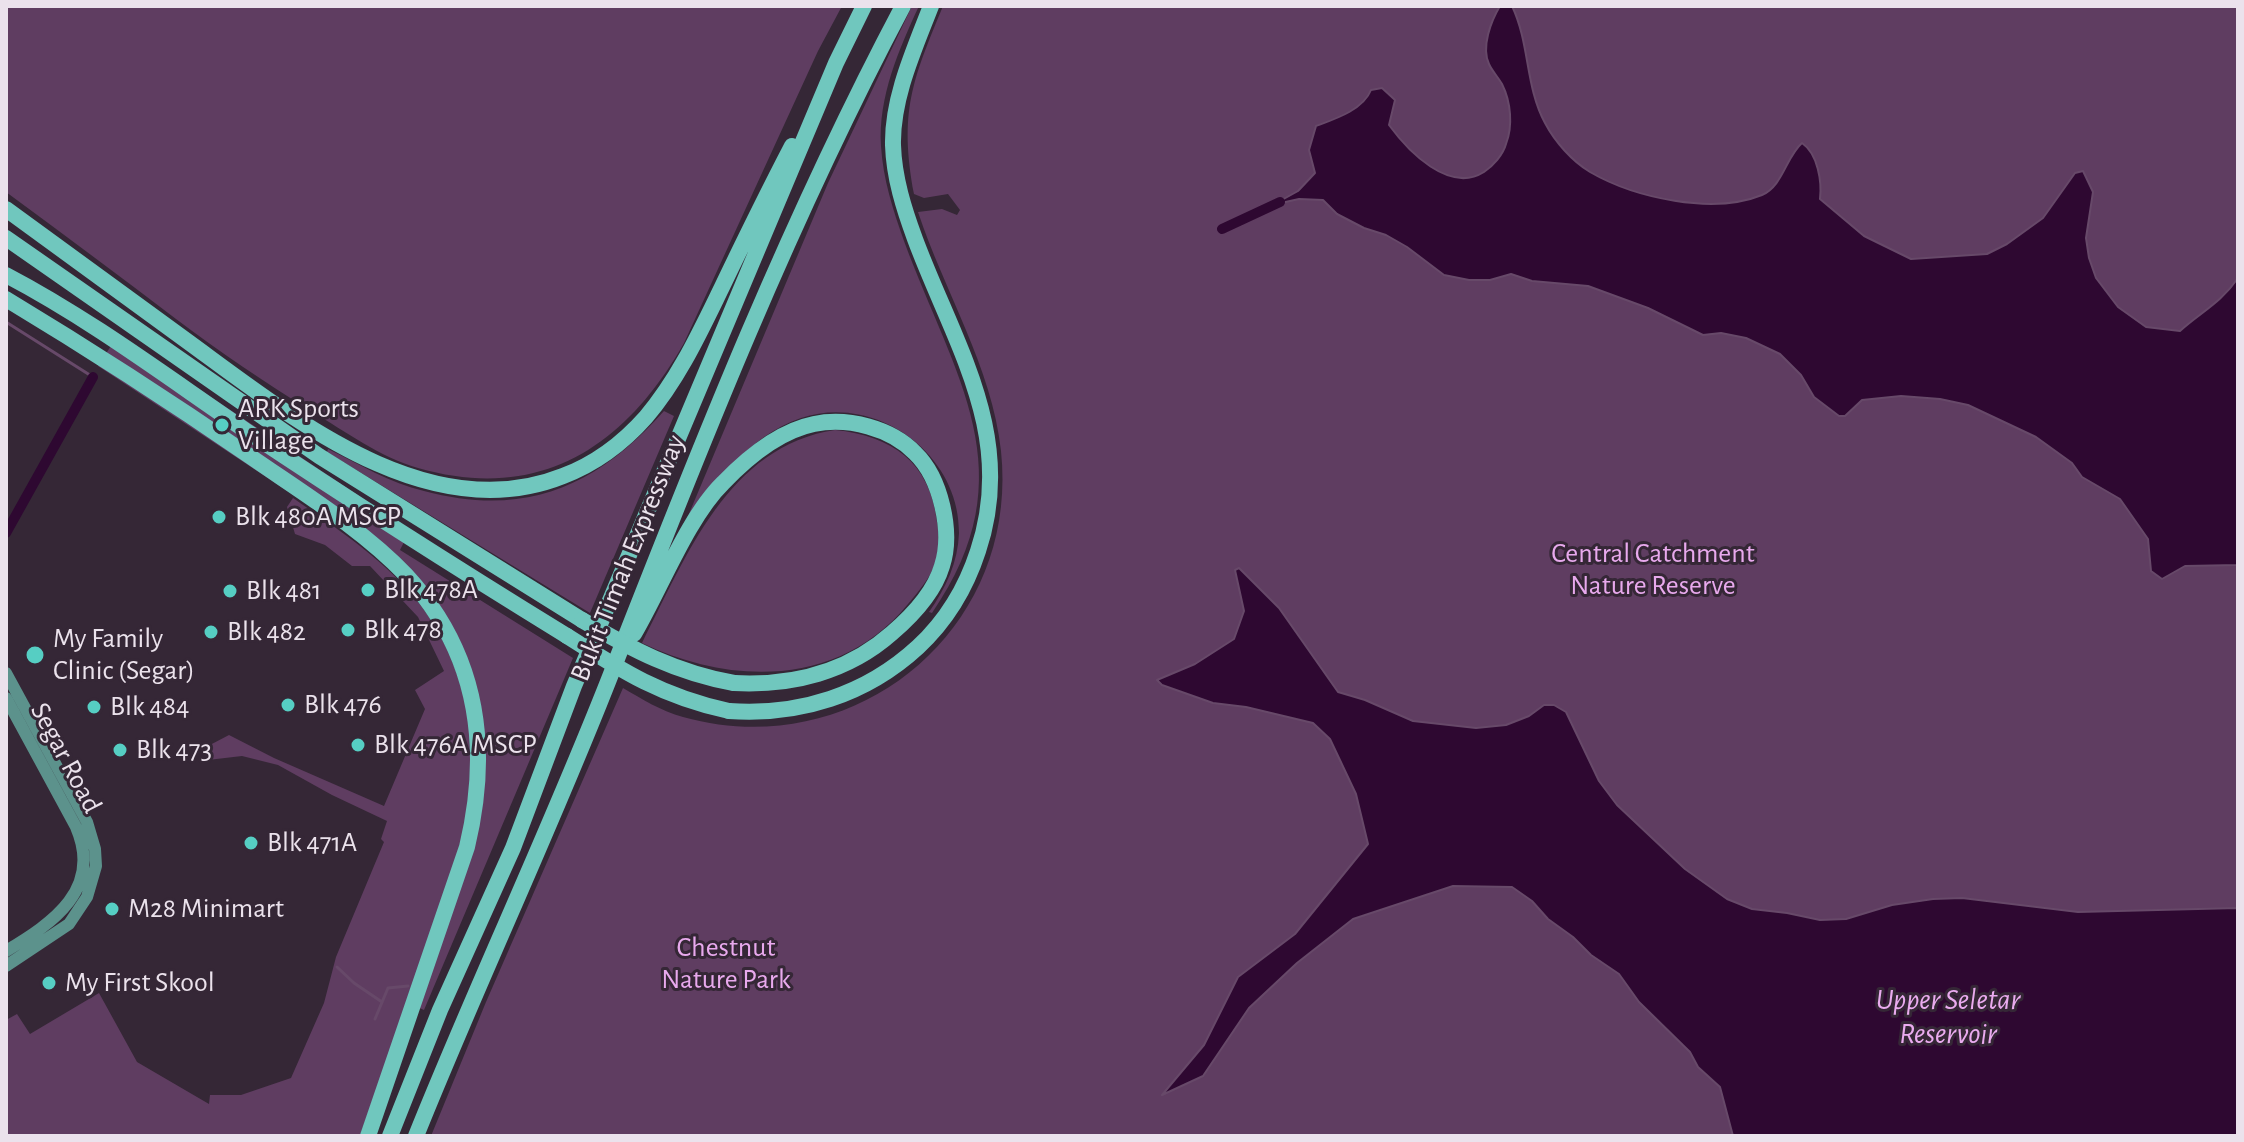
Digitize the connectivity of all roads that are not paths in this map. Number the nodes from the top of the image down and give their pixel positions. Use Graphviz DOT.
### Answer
graph roads {
  1 [pos="864,6"];
  2 [pos="903,6"];
  3 [pos="931,6"];
  4 [pos="836,63"];
  5 [pos="6,209"];
  6 [pos="6,238"];
  7 [pos="6,266"];
  8 [pos="6,275"];
  9 [pos="6,289"];
  10 [pos="39,292"];
  11 [pos="6,299"];
  12 [pos="72,339"];
  13 [pos="613,670"];
  14 [pos="6,673"];
  15 [pos="6,698"];
  16 [pos="6,951"];
  17 [pos="6,966"];
  18 [pos="368,1136"];
  19 [pos="390,1136"];
  20 [pos="416,1136"];
  1 -- 4 [label="highway, Bukit Timah Expressway"];
  2 -- 13 [label="highway, Bukit Timah Expressway"];
  3 -- 10 [label="highway, bridge"];
  4 -- 5 [label="highway"];
  4 -- 19 [label="highway, Bukit Timah Expressway"];
  6 -- 13 [label="highway, bridge"];
  7 -- 10 [label="highway"];
  8 -- 10 [label="highway"];
  9 -- 12 [label="highway"];
  11 -- 12 [label="highway"];
  12 -- 18 [label="highway"];
  13 -- 20 [label="highway, Bukit Timah Expressway"];
  14 -- 17 [label="street, Segar Road"];
  15 -- 16 [label="street, Segar Road"];
}
